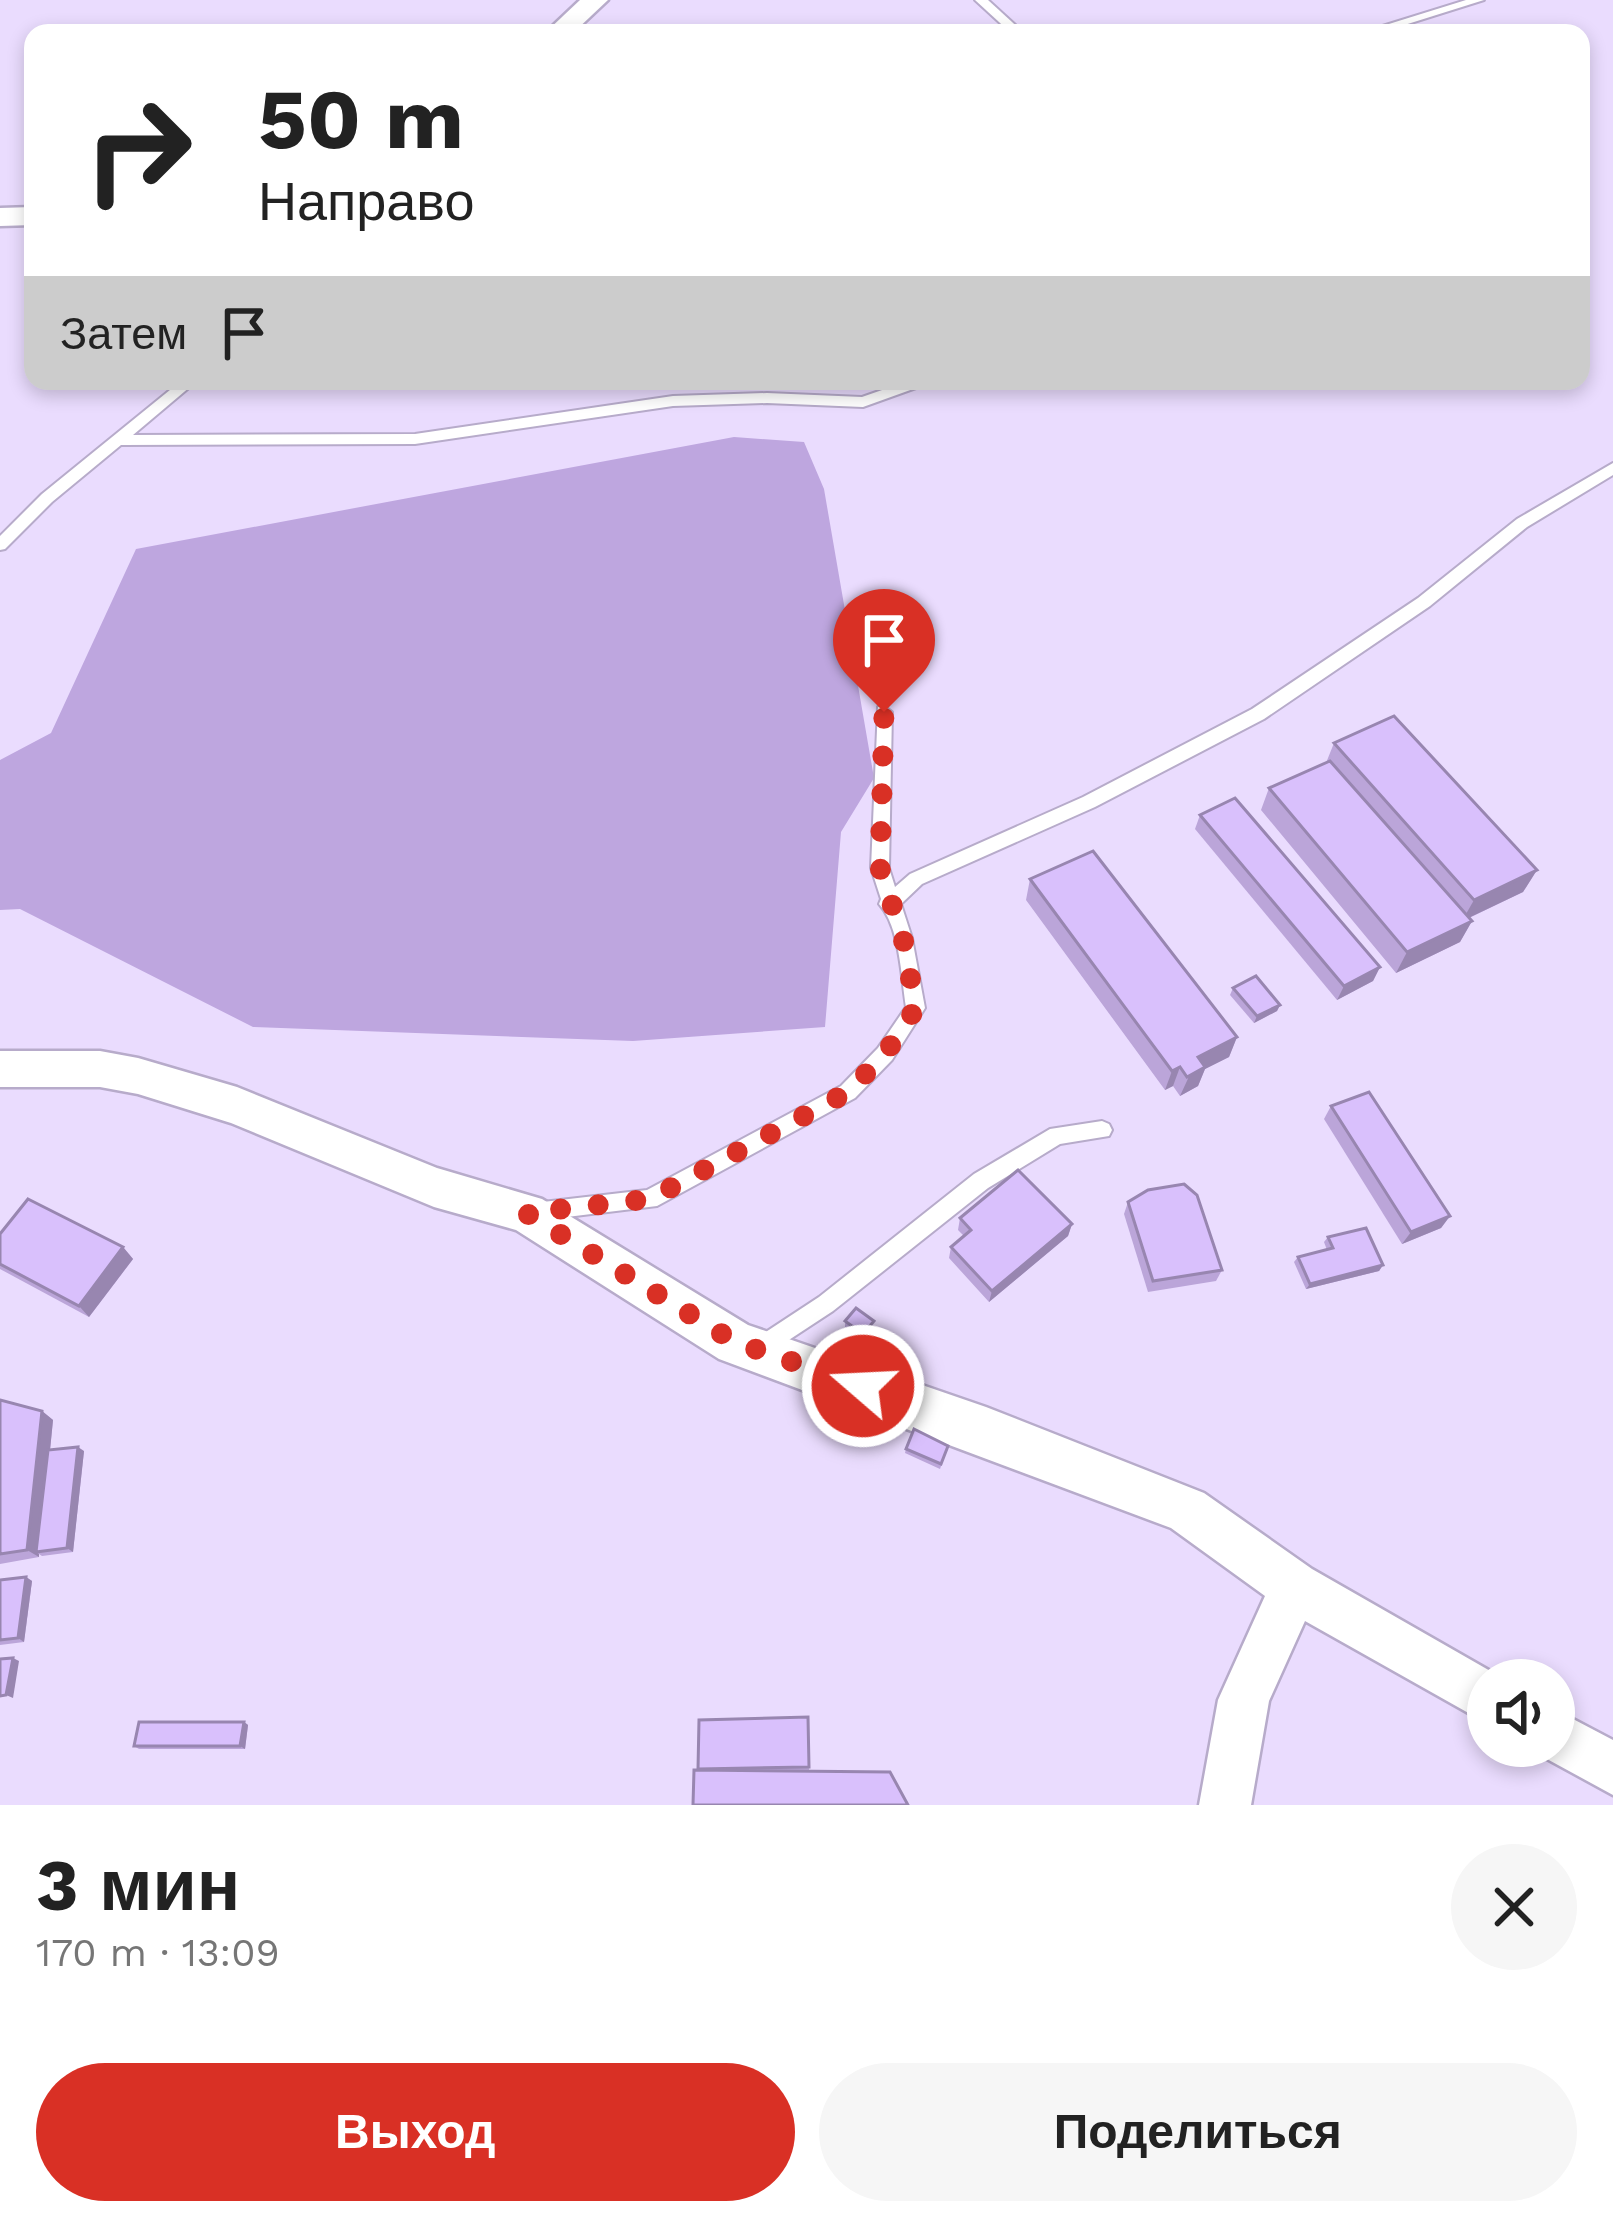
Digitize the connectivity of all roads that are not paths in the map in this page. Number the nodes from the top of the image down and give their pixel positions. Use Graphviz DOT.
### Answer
graph roads {
  1 [pos="595,0"];
  2 [pos="981,0"];
  3 [pos="1478,0"];
  4 [pos="568,24"];
  5 [pos="1008,24"];
  6 [pos="1397,24"];
  7 [pos="179,390"];
  8 [pos="898,390"];
  9 [pos="115,440"];
  10 [pos="1613,468"];
  11 [pos="0,545"];
  12 [pos="884,712"];
  13 [pos="888,904"];
  14 [pos="0,1069"];
  15 [pos="1102,1130"];
  16 [pos="526,1213"];
  17 [pos="756,1350"];
  18 [pos="1294,1587"];
  19 [pos="1467,1686"];
  20 [pos="1575,1747"];
  21 [pos="1613,1768"];
  22 [pos="1225,1805"];
  1 -- 4 [label="street"];
  2 -- 5 [label="lane"];
  3 -- 6 [label="lane"];
  7 -- 9 [label="lane"];
  8 -- 9 [label="lane"];
  9 -- 11 [label="lane"];
  10 -- 13 [label="lane"];
  12 -- 13 [label="lane"];
  13 -- 16 [label="lane"];
  14 -- 16 [label="street"];
  15 -- 17 [label="lane"];
  16 -- 17 [label="street"];
  17 -- 18 [label="street"];
  18 -- 19 [label="street"];
  18 -- 22 [label="street"];
  20 -- 21 [label="street"];
}
